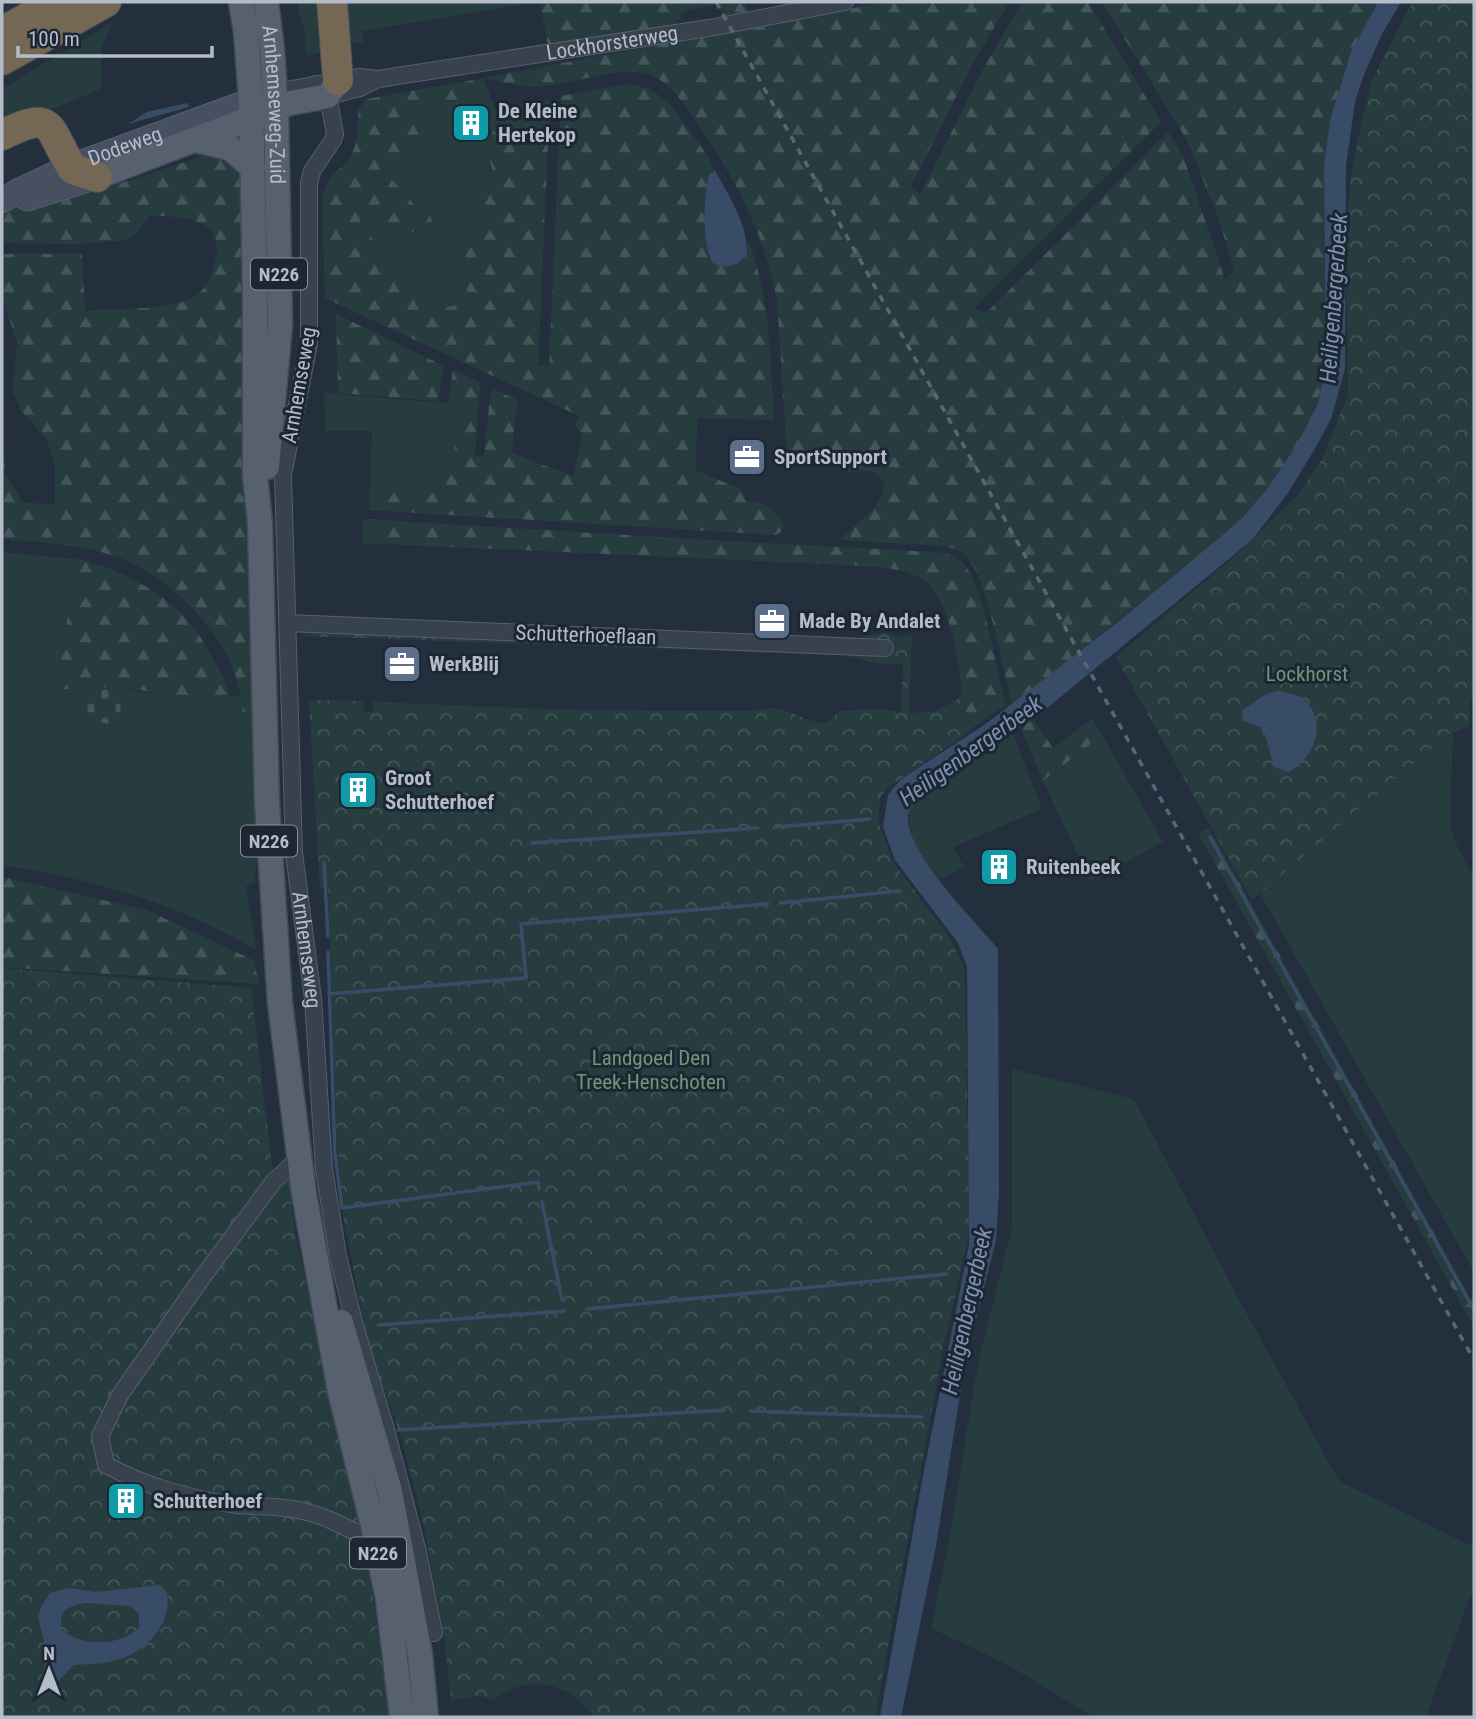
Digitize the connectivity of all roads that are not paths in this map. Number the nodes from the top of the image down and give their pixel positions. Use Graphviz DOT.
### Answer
graph roads {
  1 [pos="55,2"];
  2 [pos="106,2"];
  3 [pos="241,2"];
  4 [pos="266,2"];
  5 [pos="332,2"];
  6 [pos="845,2"];
  7 [pos="2,32"];
  8 [pos="2,60"];
  9 [pos="327,87"];
  10 [pos="276,100"];
  11 [pos="252,108"];
  12 [pos="2,135"];
  13 [pos="195,140"];
  14 [pos="84,172"];
  15 [pos="253,177"];
  16 [pos="278,208"];
  17 [pos="260,523"];
  18 [pos="287,623"];
  19 [pos="885,648"];
  20 [pos="299,1158"];
  21 [pos="307,1211"];
  22 [pos="376,1542"];
  23 [pos="435,1633"];
  24 [pos="402,1717"];
  25 [pos="426,1717"];
  1 -- 7 [label="highway"];
  2 -- 8 [label="highway"];
  3 -- 11 [label="main road, Arnhemseweg-Zuid / N226"];
  4 -- 10 [label="main road, Arnhemseweg-Zuid / N226"];
  5 -- 9 [label="highway"];
  6 -- 9 [label="street, Lockhorsterweg"];
  9 -- 10 [label="main road, Lockhorsterweg"];
  9 -- 18 [label="street, Arnhemseweg"];
  10 -- 11 [label="main road, Lockhorsterweg"];
  10 -- 16 [label="main road, Arnhemseweg-Zuid / N226"];
  11 -- 13 [label="main road, Dodeweg"];
  11 -- 14 [label="street, Dodeweg"];
  11 -- 15 [label="main road, Arnhemseweg-Zuid / N226"];
  12 -- 14 [label="highway"];
  13 -- 14 [label="main road, Dodeweg"];
  13 -- 15 [label="main road"];
  15 -- 17 [label="main road, Arnhemseweg / N226"];
  16 -- 17 [label="main road, Arnhemseweg / N226"];
  17 -- 20 [label="main road, Arnhemseweg / N226"];
  18 -- 19 [label="street, Schutterhoeflaan"];
  18 -- 23 [label="street, Arnhemseweg"];
  20 -- 21 [label="main road, Arnhemseweg / N226"];
  20 -- 22 [label="street"];
  21 -- 22 [label="main road, Arnhemseweg / N226"];
  21 -- 25 [label="main road, Arnhemseweg / N226"];
  22 -- 24 [label="main road, Arnhemseweg / N226"];
}
